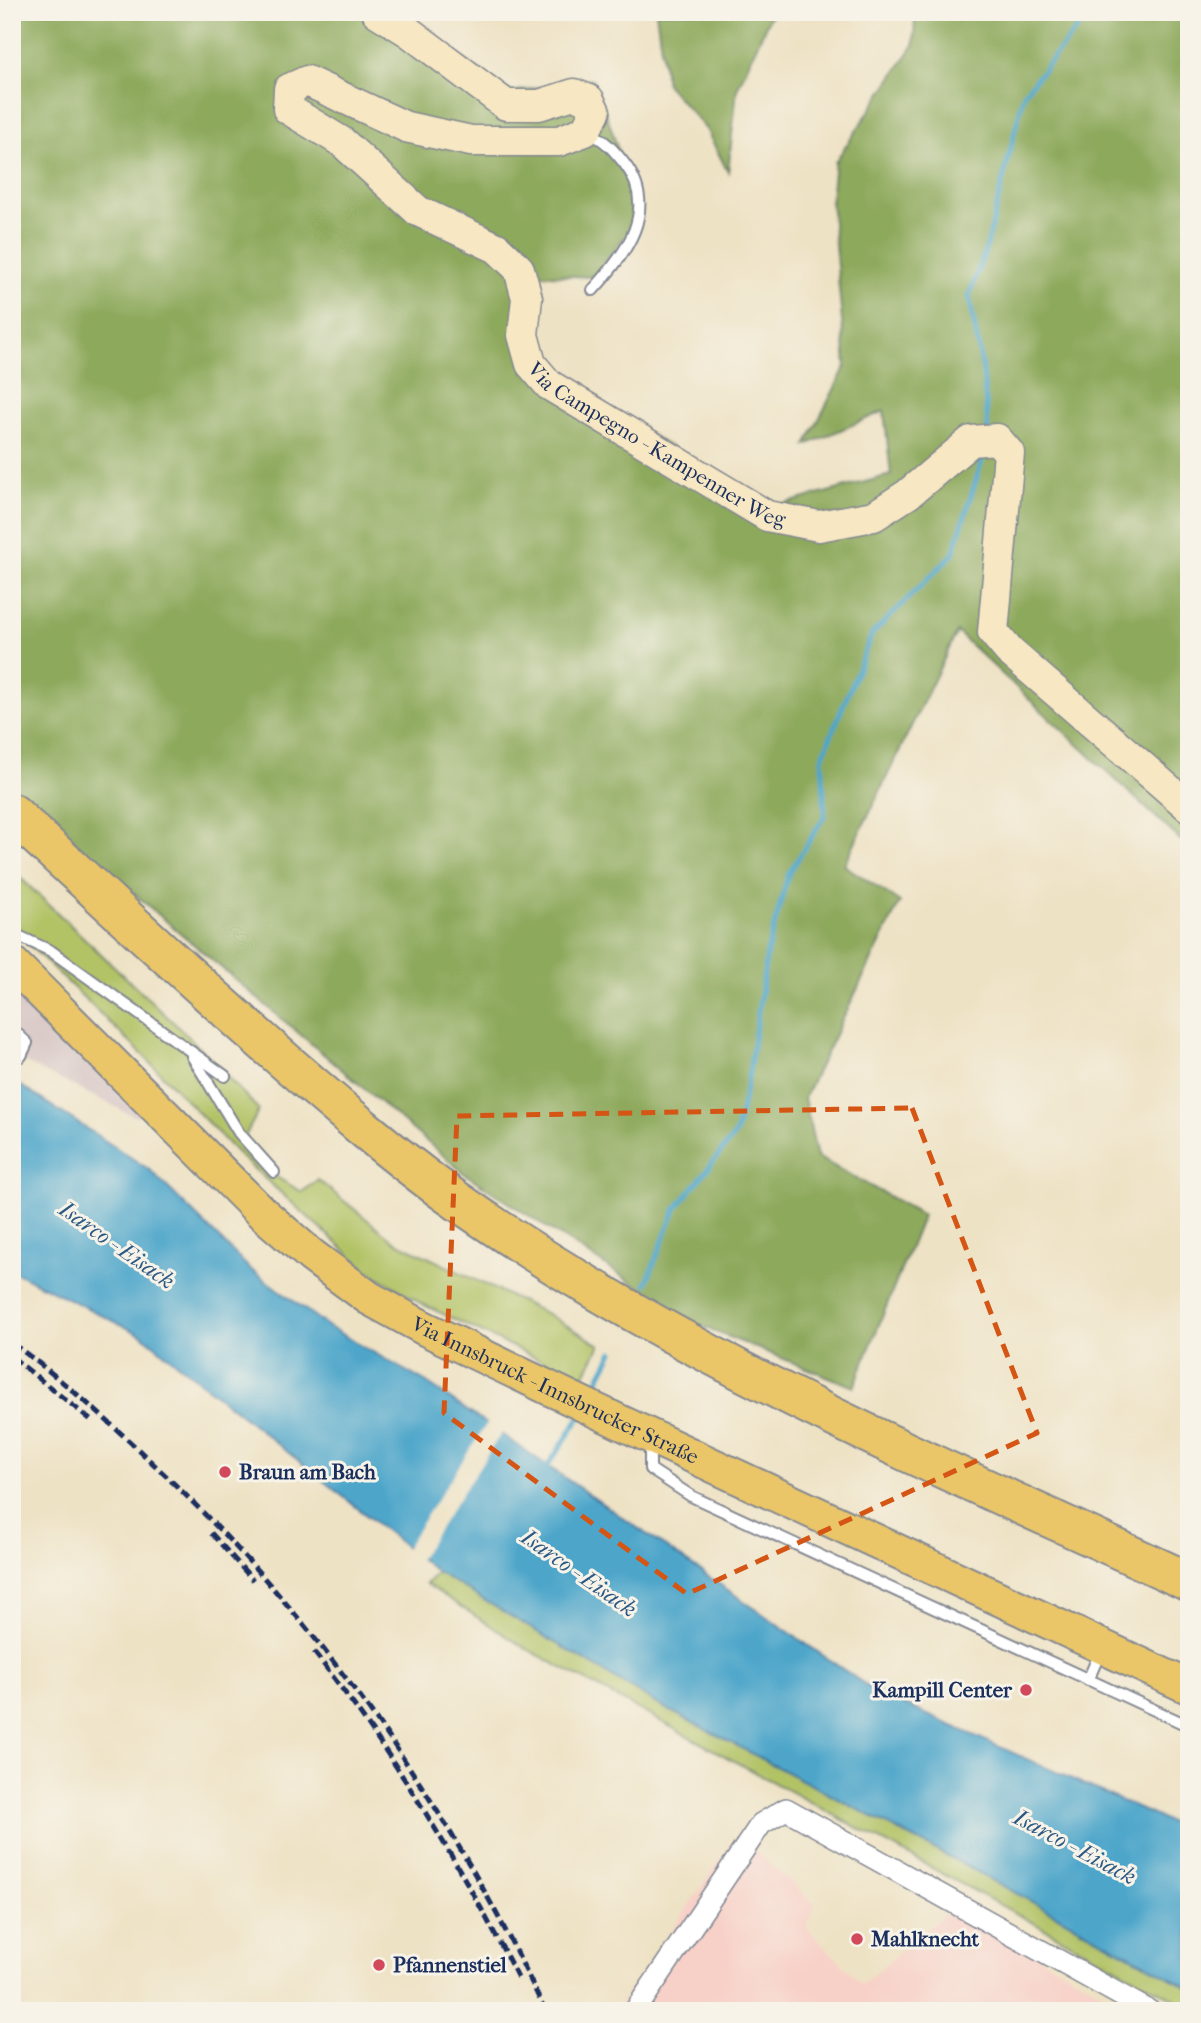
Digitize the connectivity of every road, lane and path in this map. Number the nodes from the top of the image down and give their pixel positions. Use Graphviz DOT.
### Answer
graph roads {
  1 [pos="377,12"];
  2 [pos="585,131"];
  3 [pos="593,290"];
  4 [pos="1189,807"];
  5 [pos="12,813"];
  6 [pos="12,842"];
  7 [pos="12,933"];
  8 [pos="12,963"];
  9 [pos="12,1030"];
  10 [pos="190,1054"];
  11 [pos="21,1056"];
  12 [pos="226,1076"];
  13 [pos="274,1172"];
  14 [pos="650,1436"];
  15 [pos="1189,1582"];
  16 [pos="1189,1610"];
  17 [pos="1103,1647"];
  18 [pos="1088,1680"];
  19 [pos="1189,1687"];
  20 [pos="1189,1726"];
  21 [pos="635,2011"];
  22 [pos="1149,2011"];
  1 -- 2 [label="street"];
  2 -- 3 [label="lane"];
  2 -- 4 [label="street, Via Campegno - Kampenner Weg"];
  5 -- 15 [label="highway"];
  6 -- 16 [label="highway"];
  7 -- 10 [label="lane"];
  8 -- 14 [label="main road, Via Innsbruck - Innsbrucker Straße"];
  9 -- 11 [label="lane"];
  10 -- 12 [label="lane"];
  10 -- 13 [label="lane"];
  14 -- 17 [label="main road, Via Innsbruck - Innsbrucker Straße"];
  14 -- 18 [label="lane"];
  17 -- 18 [label="lane"];
  17 -- 19 [label="main road, Via Innsbruck - Innsbrucker Straße"];
  18 -- 20 [label="lane"];
  21 -- 22 [label="street"];
}
